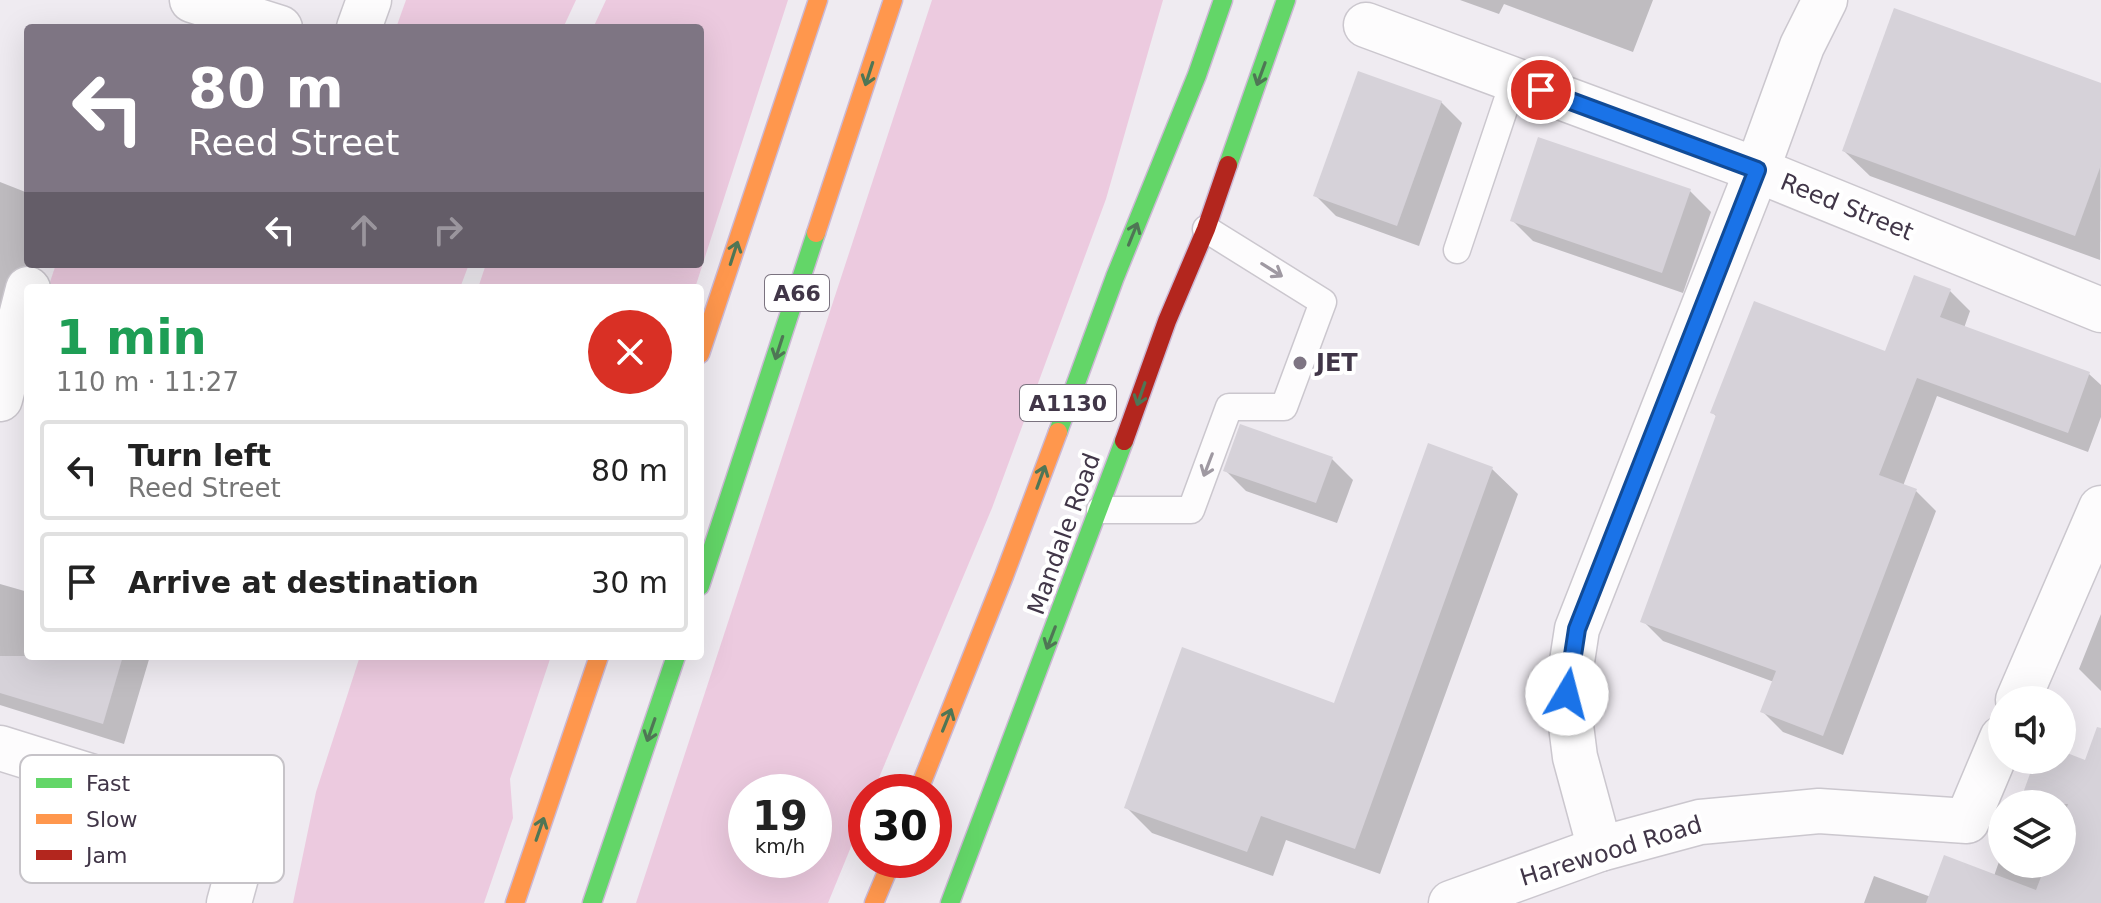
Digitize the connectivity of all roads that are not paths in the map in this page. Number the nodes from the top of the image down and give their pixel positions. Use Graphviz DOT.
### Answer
graph roads {
  1 [pos="192,0"];
  2 [pos="369,0"];
  3 [pos="818,0"];
  4 [pos="893,0"];
  5 [pos="1223,0"];
  6 [pos="1286,0"];
  7 [pos="1825,0"];
  8 [pos="267,24"];
  9 [pos="360,24"];
  10 [pos="1366,25"];
  11 [pos="1514,80"];
  12 [pos="1757,170"];
  13 [pos="1206,229"];
  14 [pos="1457,250"];
  15 [pos="2101,310"];
  16 [pos="24,312"];
  17 [pos="704,342"];
  18 [pos="11,388"];
  19 [pos="2101,508"];
  20 [pos="1100,510"];
  21 [pos="704,574"];
  22 [pos="598,660"];
  23 [pos="675,660"];
  24 [pos="2024,686"];
  25 [pos="0,748"];
  26 [pos="22,755"];
  27 [pos="1988,771"];
  28 [pos="925,774"];
  29 [pos="1600,849"];
  30 [pos="884,878"];
  31 [pos="234,883"];
  32 [pos="229,903"];
  33 [pos="515,903"];
  34 [pos="592,903"];
  35 [pos="874,903"];
  36 [pos="950,903"];
  37 [pos="1451,903"];
  1 -- 8 [label="street"];
  2 -- 9 [label="street"];
  17 -- 3 [label="main road, one-way"];
  4 -- 21 [label="main road, A66, one-way"];
  28 -- 5 [label="main road, Mandale Road / A1130, one-way"];
  6 -- 13 [label="main road, Mandale Road / A1130, one-way"];
  7 -- 12 [label="street"];
  10 -- 11 [label="street, Reed Street"];
  11 -- 12 [label="street, Reed Street"];
  11 -- 14 [label="lane"];
  12 -- 15 [label="street, Reed Street"];
  12 -- 29 [label="street"];
  13 -- 20 [label="main road, Mandale Road / A1130, one-way"];
  13 -- 20 [label="lane, one-way"];
  16 -- 18 [label="street"];
  19 -- 24 [label="street"];
  20 -- 36 [label="main road, Mandale Road / A1130, one-way"];
  33 -- 22 [label="main road, one-way"];
  23 -- 34 [label="main road, one-way"];
  25 -- 26 [label="street"];
  27 -- 29 [label="street, Harewood Road"];
  29 -- 37 [label="street, Harewood Road"];
  30 -- 35 [label="main road"];
  31 -- 32 [label="street"];
}
